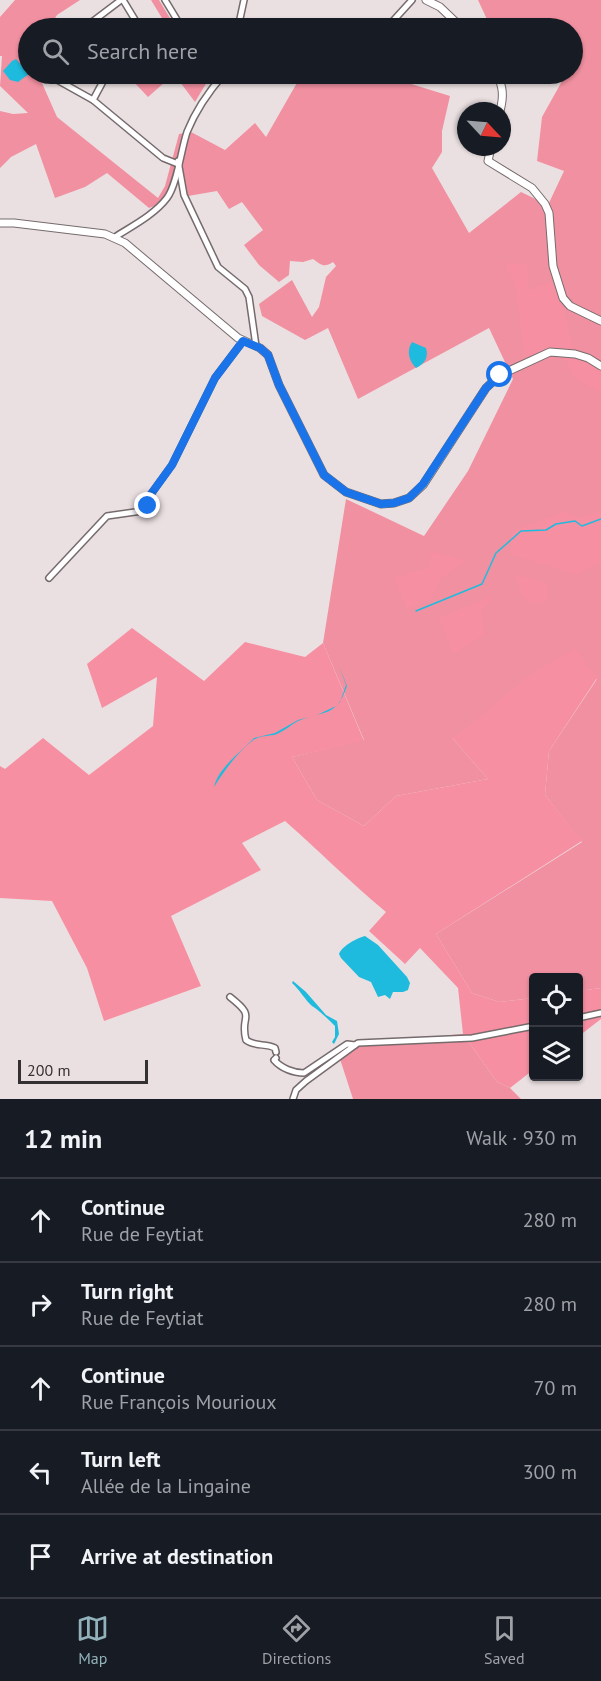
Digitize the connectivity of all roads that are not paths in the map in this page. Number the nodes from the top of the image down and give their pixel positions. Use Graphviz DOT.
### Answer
graph roads {
  1 [pos="122,0"];
  2 [pos="165,0"];
  3 [pos="244,0"];
  4 [pos="412,0"];
  5 [pos="426,0"];
  6 [pos="98,18"];
  7 [pos="134,18"];
  8 [pos="176,18"];
  9 [pos="240,18"];
  10 [pos="396,18"];
  11 [pos="452,18"];
  12 [pos="64,84"];
  13 [pos="101,84"];
  14 [pos="214,84"];
  15 [pos="502,84"];
  16 [pos="93,100"];
  17 [pos="502,102"];
  18 [pos="489,156"];
  19 [pos="178,163"];
  20 [pos="0,223"];
  21 [pos="115,237"];
  22 [pos="601,321"];
  23 [pos="243,341"];
  24 [pos="256,346"];
  25 [pos="601,366"];
  26 [pos="49,578"];
  27 [pos="230,997"];
  28 [pos="600,1014"];
  29 [pos="583,1017"];
  30 [pos="529,1027"];
  31 [pos="355,1045"];
  32 [pos="293,1099"];
  1 -- 6 [label="street"];
  1 -- 7 [label="street"];
  2 -- 8 [label="street"];
  3 -- 9 [label="street"];
  4 -- 10 [label="street"];
  5 -- 11 [label="street"];
  12 -- 16 [label="street"];
  13 -- 16 [label="street"];
  14 -- 19 [label="street"];
  15 -- 17 [label="street"];
  16 -- 19 [label="street"];
  18 -- 22 [label="street"];
  19 -- 21 [label="street"];
  19 -- 24 [label="street"];
  20 -- 21 [label="street"];
  21 -- 23 [label="street"];
  23 -- 24 [label="street"];
  23 -- 26 [label="street"];
  24 -- 25 [label="street"];
  27 -- 31 [label="street"];
  28 -- 29 [label="street"];
  30 -- 31 [label="street"];
  31 -- 32 [label="street"];
}
